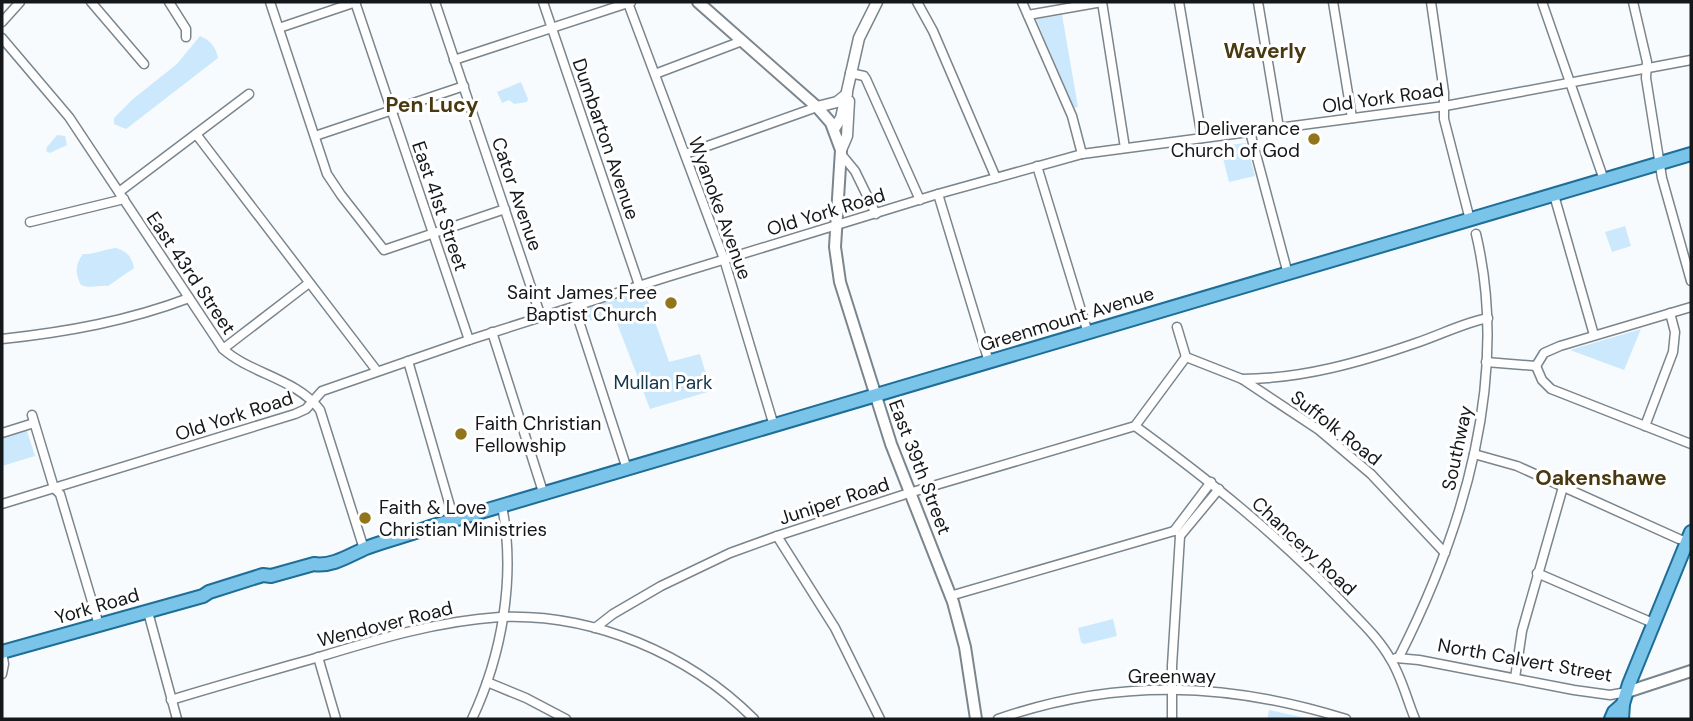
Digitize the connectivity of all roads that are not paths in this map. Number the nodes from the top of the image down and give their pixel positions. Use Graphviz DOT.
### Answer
graph roads {
  1 [pos="20,2"];
  2 [pos="91,2"];
  3 [pos="169,2"];
  4 [pos="270,2"];
  5 [pos="355,2"];
  6 [pos="435,2"];
  7 [pos="543,2"];
  8 [pos="698,2"];
  9 [pos="877,2"];
  10 [pos="917,2"];
  11 [pos="1022,2"];
  12 [pos="1102,2"];
  13 [pos="1179,2"];
  14 [pos="1258,2"];
  15 [pos="1333,2"];
  16 [pos="1431,2"];
  17 [pos="1542,2"];
  18 [pos="1633,2"];
  19 [pos="630,3"];
  20 [pos="1028,15"];
  21 [pos="2,22"];
  22 [pos="279,28"];
  23 [pos="552,28"];
  24 [pos="186,37"];
  25 [pos="3,40"];
  26 [pos="742,41"];
  27 [pos="454,60"];
  28 [pos="1691,60"];
  29 [pos="144,64"];
  30 [pos="1647,69"];
  31 [pos="850,73"];
  32 [pos="655,74"];
  33 [pos="1571,84"];
  34 [pos="464,86"];
  35 [pos="249,94"];
  36 [pos="847,94"];
  37 [pos="1445,106"];
  38 [pos="817,107"];
  39 [pos="390,110"];
  40 [pos="1352,118"];
  41 [pos="1279,128"];
  42 [pos="834,129"];
  43 [pos="1250,132"];
  44 [pos="196,134"];
  45 [pos="315,136"];
  46 [pos="1202,138"];
  47 [pos="1125,148"];
  48 [pos="841,152"];
  49 [pos="685,154"];
  50 [pos="1082,154"];
  51 [pos="1691,155"];
  52 [pos="1661,163"];
  53 [pos="1037,166"];
  54 [pos="996,178"];
  55 [pos="1604,180"];
  56 [pos="938,194"];
  57 [pos="1554,195"];
  58 [pos="121,196"];
  59 [pos="920,200"];
  60 [pos="505,209"];
  61 [pos="876,214"];
  62 [pos="1469,220"];
  63 [pos="30,222"];
  64 [pos="837,226"];
  65 [pos="432,233"];
  66 [pos="1476,234"];
  67 [pos="724,259"];
  68 [pos="1288,274"];
  69 [pos="1691,281"];
  70 [pos="309,283"];
  71 [pos="639,285"];
  72 [pos="189,298"];
  73 [pos="574,306"];
  74 [pos="1691,307"];
  75 [pos="1670,313"];
  76 [pos="541,317"];
  77 [pos="1488,318"];
  78 [pos="1177,327"];
  79 [pos="492,332"];
  80 [pos="1088,333"];
  81 [pos="1594,335"];
  82 [pos="2,339"];
  83 [pos="469,340"];
  84 [pos="223,349"];
  85 [pos="1186,358"];
  86 [pos="408,360"];
  87 [pos="989,362"];
  88 [pos="1486,362"];
  89 [pos="1536,366"];
  90 [pos="377,371"];
  91 [pos="1242,379"];
  92 [pos="875,396"];
  93 [pos="313,400"];
  94 [pos="774,426"];
  95 [pos="1135,426"];
  96 [pos="1644,426"];
  97 [pos="2,433"];
  98 [pos="1691,444"];
  99 [pos="1474,454"];
  100 [pos="627,469"];
  101 [pos="1211,482"];
  102 [pos="1563,487"];
  103 [pos="54,488"];
  104 [pos="1219,489"];
  105 [pos="909,493"];
  106 [pos="544,495"];
  107 [pos="2,504"];
  108 [pos="502,506"];
  109 [pos="454,520"];
  110 [pos="1177,534"];
  111 [pos="777,536"];
  112 [pos="1690,539"];
  113 [pos="364,549"];
  114 [pos="1446,553"];
  115 [pos="1537,573"];
  116 [pos="950,596"];
  117 [pos="148,612"];
  118 [pos="503,617"];
  119 [pos="1654,622"];
  120 [pos="99,625"];
  121 [pos="595,628"];
  122 [pos="2,652"];
  123 [pos="318,657"];
  124 [pos="1395,658"];
  125 [pos="1691,670"];
  126 [pos="2,674"];
  127 [pos="1515,678"];
  128 [pos="487,682"];
  129 [pos="1172,688"];
  130 [pos="1625,698"];
  131 [pos="171,700"];
  132 [pos="177,719"];
  133 [pos="336,719"];
  134 [pos="471,719"];
  135 [pos="566,719"];
  136 [pos="754,719"];
  137 [pos="880,719"];
  138 [pos="976,719"];
  139 [pos="998,719"];
  140 [pos="1172,719"];
  141 [pos="1346,719"];
  142 [pos="1415,719"];
  143 [pos="1611,719"];
  144 [pos="1622,719"];
  1 -- 21 [label="street"];
  2 -- 29 [label="street"];
  3 -- 24 [label="street"];
  4 -- 22 [label="street"];
  5 -- 22 [label="street"];
  5 -- 39 [label="street, East 41st Street"];
  6 -- 27 [label="street, Cator Avenue"];
  7 -- 23 [label="street, Dumbarton Avenue"];
  8 -- 26 [label="main road"];
  9 -- 31 [label="street"];
  10 -- 54 [label="street"];
  11 -- 20 [label="street"];
  12 -- 20 [label="street"];
  12 -- 47 [label="street"];
  13 -- 46 [label="street"];
  14 -- 41 [label="street"];
  15 -- 40 [label="street"];
  16 -- 37 [label="street"];
  17 -- 33 [label="street"];
  18 -- 30 [label="street"];
  19 -- 23 [label="street"];
  19 -- 32 [label="street, Wyanoke Avenue"];
  20 -- 50 [label="street"];
  22 -- 45 [label="street"];
  23 -- 27 [label="street"];
  23 -- 71 [label="street, Dumbarton Avenue"];
  25 -- 58 [label="street, East 43rd Street"];
  26 -- 32 [label="street"];
  26 -- 38 [label="main road"];
  27 -- 34 [label="street, Cator Avenue"];
  28 -- 30 [label="street, Old York Road"];
  30 -- 33 [label="street, Old York Road"];
  30 -- 52 [label="street"];
  31 -- 36 [label="street"];
  31 -- 59 [label="street"];
  32 -- 49 [label="street, Wyanoke Avenue"];
  33 -- 37 [label="street, Old York Road"];
  33 -- 55 [label="street"];
  34 -- 39 [label="street"];
  34 -- 60 [label="street, Cator Avenue"];
  35 -- 44 [label="street"];
  36 -- 38 [label="street"];
  36 -- 42 [label="street"];
  36 -- 48 [label="street"];
  37 -- 40 [label="street, Old York Road"];
  37 -- 62 [label="street"];
  38 -- 42 [label="main road"];
  38 -- 49 [label="street"];
  39 -- 45 [label="street"];
  39 -- 65 [label="street, East 41st Street"];
  40 -- 41 [label="street, Old York Road"];
  41 -- 43 [label="street, Old York Road"];
  42 -- 48 [label="main road"];
  43 -- 46 [label="street, Old York Road"];
  43 -- 68 [label="street"];
  44 -- 58 [label="street"];
  44 -- 70 [label="street"];
  45 -- 65 [label="street"];
  46 -- 47 [label="street, Old York Road"];
  47 -- 50 [label="street, Old York Road"];
  48 -- 61 [label="street"];
  48 -- 64 [label="main road, East 39th Street"];
  49 -- 67 [label="street, Wyanoke Avenue"];
  50 -- 53 [label="street, Old York Road"];
  51 -- 52 [label="main road, Greenmount Avenue"];
  52 -- 55 [label="main road, Greenmount Avenue"];
  52 -- 69 [label="street"];
  53 -- 54 [label="street, Old York Road"];
  53 -- 80 [label="street"];
  54 -- 56 [label="street, Old York Road"];
  55 -- 57 [label="main road, Greenmount Avenue"];
  56 -- 59 [label="street, Old York Road"];
  56 -- 87 [label="street"];
  57 -- 62 [label="main road, Greenmount Avenue"];
  57 -- 81 [label="street"];
  58 -- 63 [label="street"];
  58 -- 72 [label="street, East 43rd Street"];
  59 -- 61 [label="street, Old York Road"];
  60 -- 65 [label="street"];
  60 -- 76 [label="street, Cator Avenue"];
  61 -- 64 [label="street, Old York Road"];
  62 -- 68 [label="main road, Greenmount Avenue"];
  64 -- 67 [label="street, Old York Road"];
  64 -- 92 [label="main road, East 39th Street"];
  65 -- 83 [label="street, East 41st Street"];
  66 -- 77 [label="street, Southway"];
  67 -- 71 [label="street, Old York Road"];
  67 -- 94 [label="street, Wyanoke Avenue"];
  68 -- 80 [label="main road, Greenmount Avenue"];
  70 -- 84 [label="street"];
  70 -- 90 [label="street"];
  71 -- 73 [label="street, Old York Road"];
  72 -- 82 [label="street"];
  72 -- 84 [label="street, East 43rd Street"];
  73 -- 76 [label="street, Old York Road"];
  73 -- 100 [label="street"];
  74 -- 75 [label="street"];
  75 -- 81 [label="street"];
  75 -- 96 [label="street"];
  76 -- 79 [label="street, Old York Road"];
  77 -- 88 [label="street, Southway"];
  77 -- 91 [label="street"];
  78 -- 85 [label="street"];
  79 -- 83 [label="street, Old York Road"];
  79 -- 106 [label="street"];
  80 -- 87 [label="main road, Greenmount Avenue"];
  81 -- 89 [label="street"];
  83 -- 86 [label="street, Old York Road"];
  84 -- 93 [label="street, East 43rd Street"];
  85 -- 91 [label="street, Suffolk Road"];
  85 -- 95 [label="street"];
  86 -- 90 [label="street, Old York Road"];
  86 -- 109 [label="street"];
  87 -- 92 [label="main road, Greenmount Avenue"];
  88 -- 89 [label="street"];
  88 -- 99 [label="street, Southway"];
  89 -- 96 [label="street"];
  90 -- 93 [label="street, Old York Road"];
  91 -- 114 [label="street, Suffolk Road"];
  92 -- 94 [label="main road, Greenmount Avenue"];
  92 -- 105 [label="main road, East 39th Street"];
  93 -- 103 [label="street, Old York Road"];
  93 -- 113 [label="street"];
  94 -- 100 [label="main road, Greenmount Avenue"];
  95 -- 101 [label="street, Chancery Road"];
  95 -- 105 [label="street, Juniper Road"];
  96 -- 98 [label="street"];
  97 -- 103 [label="street"];
  99 -- 102 [label="street"];
  99 -- 114 [label="street, Southway"];
  100 -- 106 [label="main road, Greenmount Avenue"];
  101 -- 104 [label="street, Chancery Road"];
  101 -- 110 [label="street"];
  102 -- 112 [label="street"];
  102 -- 115 [label="street"];
  103 -- 107 [label="street, Old York Road"];
  103 -- 120 [label="street"];
  104 -- 110 [label="street"];
  104 -- 124 [label="street, Chancery Road"];
  105 -- 111 [label="street, Juniper Road"];
  105 -- 116 [label="main road, East 39th Street"];
  106 -- 108 [label="main road, Greenmount Avenue"];
  108 -- 109 [label="main road, Greenmount Avenue"];
  108 -- 118 [label="street"];
  109 -- 113 [label="main road, York Road"];
  110 -- 116 [label="street"];
  110 -- 129 [label="street"];
  111 -- 121 [label="street, Juniper Road"];
  111 -- 137 [label="street"];
  112 -- 119 [label="main road"];
  113 -- 117 [label="main road, York Road"];
  114 -- 124 [label="street, Southway"];
  115 -- 119 [label="street"];
  115 -- 127 [label="street"];
  116 -- 138 [label="main road, East 39th Street"];
  117 -- 120 [label="main road, York Road"];
  117 -- 131 [label="street"];
  118 -- 121 [label="street, Wendover Road"];
  118 -- 123 [label="street, Wendover Road"];
  118 -- 128 [label="street"];
  119 -- 130 [label="main road"];
  120 -- 122 [label="main road, York Road"];
  121 -- 136 [label="street, Wendover Road"];
  122 -- 126 [label="street"];
  123 -- 131 [label="street, Wendover Road"];
  123 -- 133 [label="street"];
  124 -- 127 [label="street, North Calvert Street"];
  124 -- 142 [label="street, Chancery Road"];
  125 -- 130 [label="main road, North Calvert Street"];
  127 -- 130 [label="street, North Calvert Street"];
  128 -- 134 [label="street"];
  128 -- 135 [label="street"];
  129 -- 139 [label="street, Greenway"];
  129 -- 140 [label="street"];
  129 -- 141 [label="street, Greenway"];
  130 -- 143 [label="main road"];
  130 -- 144 [label="main road"];
  131 -- 132 [label="street"];
}
